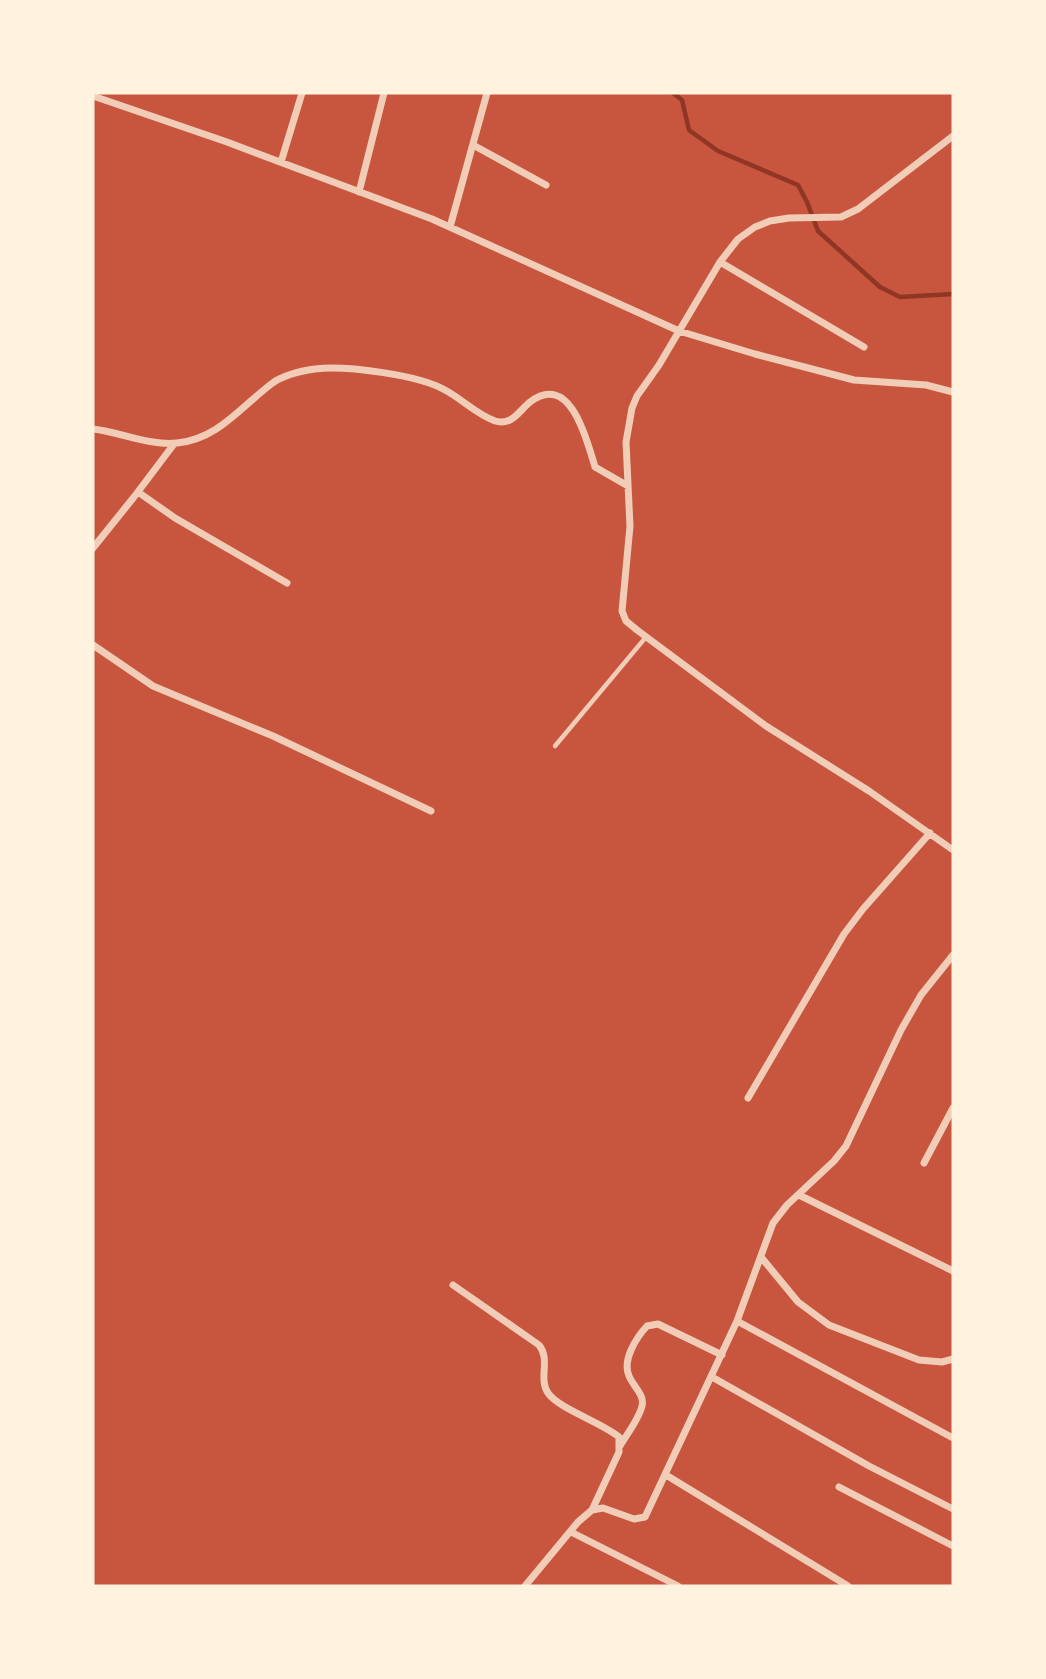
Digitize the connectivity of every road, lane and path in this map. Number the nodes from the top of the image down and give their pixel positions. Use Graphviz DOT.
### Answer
graph roads {
  1 [pos="302,93"];
  2 [pos="384,93"];
  3 [pos="487,93"];
  4 [pos="93,96"];
  5 [pos="953,136"];
  6 [pos="473,145"];
  7 [pos="281,162"];
  8 [pos="546,185"];
  9 [pos="359,192"];
  10 [pos="450,227"];
  11 [pos="720,262"];
  12 [pos="679,331"];
  13 [pos="864,347"];
  14 [pos="953,392"];
  15 [pos="93,429"];
  16 [pos="174,444"];
  17 [pos="628,486"];
  18 [pos="138,492"];
  19 [pos="93,548"];
  20 [pos="287,583"];
  21 [pos="646,637"];
  22 [pos="93,645"];
  23 [pos="555,746"];
  24 [pos="431,811"];
  25 [pos="930,833"];
  26 [pos="952,846"];
  27 [pos="953,955"];
  28 [pos="748,1098"];
  29 [pos="953,1108"];
  30 [pos="924,1163"];
  31 [pos="799,1195"];
  32 [pos="761,1257"];
  33 [pos="953,1271"];
  34 [pos="453,1285"];
  35 [pos="737,1321"];
  36 [pos="722,1355"];
  37 [pos="953,1359"];
  38 [pos="712,1377"];
  39 [pos="953,1438"];
  40 [pos="620,1446"];
  41 [pos="666,1475"];
  42 [pos="839,1487"];
  43 [pos="953,1509"];
  44 [pos="592,1510"];
  45 [pos="570,1532"];
  46 [pos="953,1546"];
  47 [pos="525,1586"];
  48 [pos="678,1586"];
  49 [pos="848,1586"];
  1 -- 7 [label="street"];
  2 -- 9 [label="street"];
  3 -- 6 [label="street"];
  4 -- 7 [label="street"];
  5 -- 11 [label="street"];
  6 -- 8 [label="street"];
  6 -- 10 [label="street"];
  7 -- 9 [label="street"];
  9 -- 10 [label="street"];
  10 -- 12 [label="street"];
  11 -- 12 [label="street"];
  11 -- 13 [label="street"];
  12 -- 14 [label="street"];
  12 -- 17 [label="street"];
  15 -- 16 [label="street"];
  16 -- 17 [label="street"];
  16 -- 18 [label="street"];
  17 -- 21 [label="street"];
  18 -- 19 [label="street"];
  18 -- 20 [label="street"];
  21 -- 23 [label="lane"];
  21 -- 25 [label="street"];
  22 -- 24 [label="street"];
  25 -- 26 [label="street"];
  25 -- 28 [label="street"];
  27 -- 31 [label="street"];
  29 -- 30 [label="street"];
  31 -- 32 [label="street"];
  31 -- 33 [label="street"];
  32 -- 35 [label="street"];
  32 -- 37 [label="street"];
  34 -- 40 [label="street"];
  35 -- 36 [label="street"];
  35 -- 39 [label="street"];
  36 -- 38 [label="street"];
  36 -- 40 [label="street"];
  38 -- 41 [label="street"];
  38 -- 43 [label="street"];
  40 -- 44 [label="street"];
  41 -- 44 [label="street"];
  41 -- 49 [label="street"];
  42 -- 46 [label="street"];
  44 -- 45 [label="street"];
  45 -- 47 [label="street"];
  45 -- 48 [label="street"];
}
